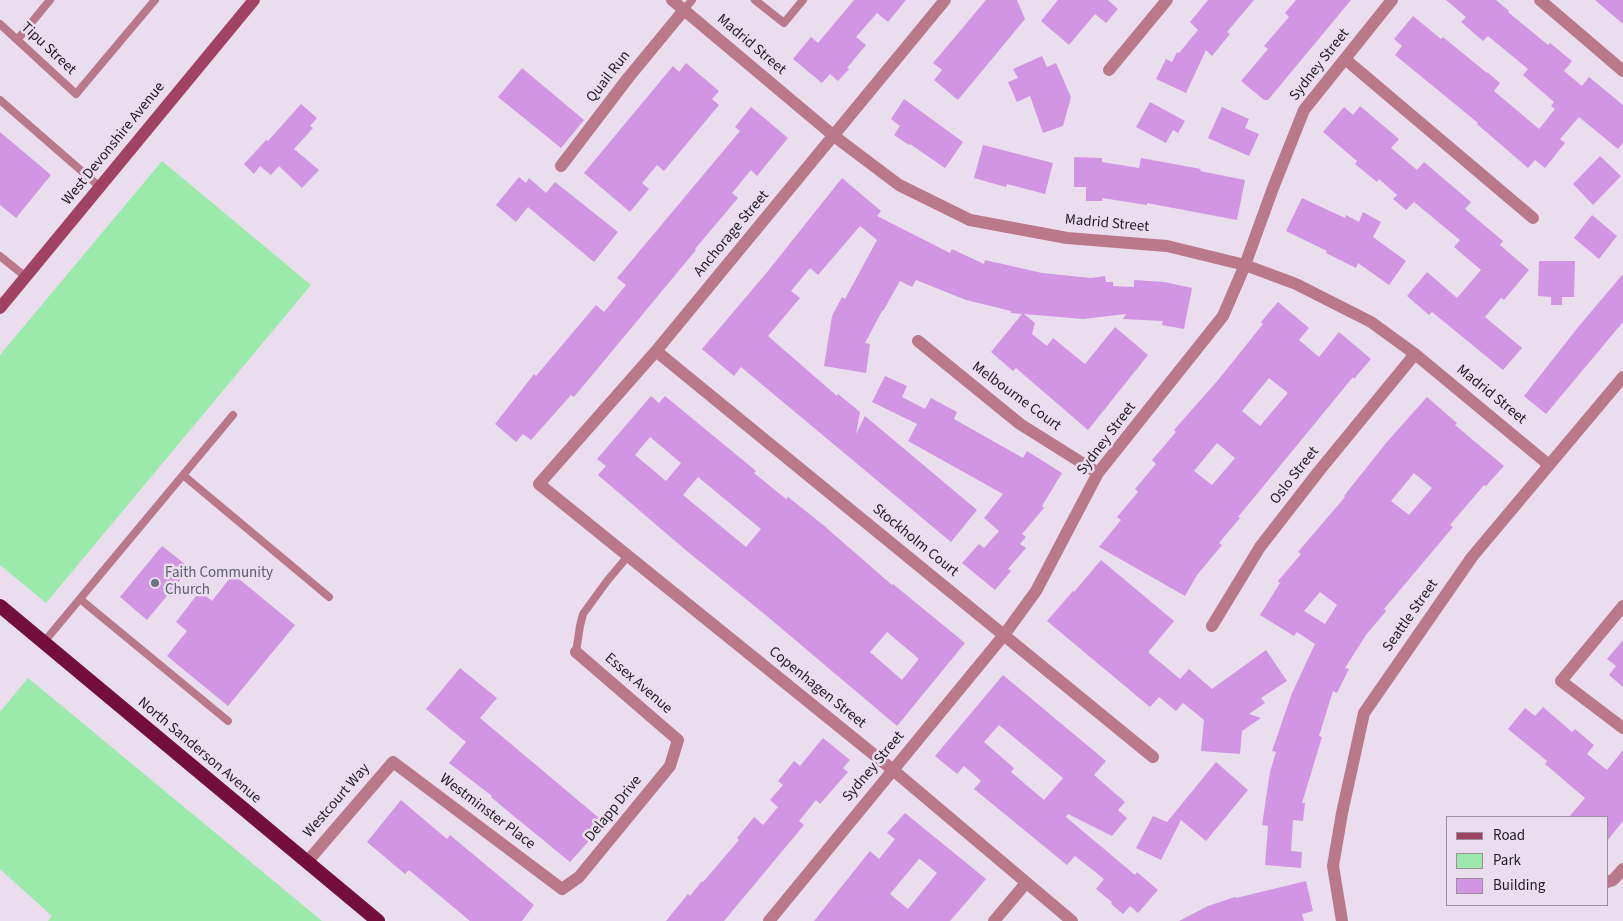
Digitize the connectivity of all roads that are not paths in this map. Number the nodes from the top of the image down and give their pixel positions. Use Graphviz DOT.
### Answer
graph roads {
  1 [pos="50,0"];
  2 [pos="154,0"];
  3 [pos="254,0"];
  4 [pos="672,0"];
  5 [pos="755,0"];
  6 [pos="803,0"];
  7 [pos="946,0"];
  8 [pos="1167,0"];
  9 [pos="1392,0"];
  10 [pos="1540,0"];
  11 [pos="688,5"];
  12 [pos="0,24"];
  13 [pos="18,39"];
  14 [pos="1345,59"];
  15 [pos="1109,70"];
  16 [pos="1623,71"];
  17 [pos="0,100"];
  18 [pos="834,136"];
  19 [pos="561,166"];
  20 [pos="100,187"];
  21 [pos="1533,218"];
  22 [pos="0,256"];
  23 [pos="1245,265"];
  24 [pos="26,277"];
  25 [pos="0,308"];
  26 [pos="918,341"];
  27 [pos="656,351"];
  28 [pos="1415,354"];
  29 [pos="1623,377"];
  30 [pos="232,415"];
  31 [pos="1549,465"];
  32 [pos="1098,473"];
  33 [pos="183,475"];
  34 [pos="539,484"];
  35 [pos="628,556"];
  36 [pos="329,597"];
  37 [pos="80,599"];
  38 [pos="0,606"];
  39 [pos="1623,606"];
  40 [pos="1212,626"];
  41 [pos="1004,635"];
  42 [pos="44,642"];
  43 [pos="576,652"];
  44 [pos="228,721"];
  45 [pos="1623,728"];
  46 [pos="678,740"];
  47 [pos="1153,757"];
  48 [pos="393,762"];
  49 [pos="893,770"];
  50 [pos="306,862"];
  51 [pos="1623,869"];
  52 [pos="1608,882"];
  53 [pos="1026,883"];
  54 [pos="562,889"];
  55 [pos="378,921"];
  56 [pos="768,921"];
  57 [pos="994,921"];
  58 [pos="1072,921"];
  59 [pos="1342,921"];
  1 -- 13 [label="lane"];
  2 -- 13 [label="lane, Tipu Street"];
  3 -- 20 [label="main road, West Devonshire Avenue"];
  4 -- 11 [label="street, Madrid Street"];
  5 -- 6 [label="lane"];
  7 -- 18 [label="street, Anchorage Street"];
  8 -- 15 [label="street"];
  9 -- 14 [label="street, Sydney Street"];
  10 -- 16 [label="street"];
  11 -- 18 [label="street, Madrid Street"];
  11 -- 19 [label="street, Quail Run"];
  12 -- 13 [label="lane, Tipu Street"];
  14 -- 21 [label="street"];
  14 -- 23 [label="street, Sydney Street"];
  17 -- 20 [label="lane"];
  18 -- 23 [label="street, Madrid Street"];
  18 -- 27 [label="street, Anchorage Street"];
  20 -- 24 [label="main road, West Devonshire Avenue"];
  22 -- 24 [label="lane"];
  23 -- 28 [label="street, Madrid Street"];
  23 -- 32 [label="street, Sydney Street"];
  24 -- 25 [label="main road, West Devonshire Avenue"];
  26 -- 32 [label="street, Melbourne Court"];
  27 -- 34 [label="street, Anchorage Street"];
  27 -- 41 [label="street, Stockholm Court"];
  28 -- 31 [label="street, Madrid Street"];
  28 -- 40 [label="street, Oslo Street"];
  29 -- 31 [label="street, Seattle Street"];
  30 -- 33 [label="lane"];
  31 -- 59 [label="street, Seattle Street"];
  32 -- 41 [label="street, Sydney Street"];
  33 -- 36 [label="lane"];
  33 -- 37 [label="lane"];
  34 -- 35 [label="street, Copenhagen Street"];
  35 -- 43 [label="lane"];
  35 -- 49 [label="street, Copenhagen Street"];
  37 -- 42 [label="lane"];
  37 -- 44 [label="lane"];
  38 -- 42 [label="highway, North Sanderson Avenue"];
  39 -- 45 [label="street"];
  41 -- 47 [label="street, Stockholm Court"];
  41 -- 49 [label="street, Sydney Street"];
  42 -- 50 [label="highway, North Sanderson Avenue"];
  43 -- 46 [label="street, Essex Avenue"];
  46 -- 54 [label="street, Delapp Drive"];
  48 -- 50 [label="street, Westcourt Way"];
  48 -- 54 [label="street, Westminster Place"];
  49 -- 53 [label="street, Copenhagen Street"];
  49 -- 56 [label="street, Sydney Street"];
  50 -- 55 [label="highway, North Sanderson Avenue"];
  51 -- 52 [label="street"];
  53 -- 57 [label="street"];
  53 -- 58 [label="street, Copenhagen Street"];
}
